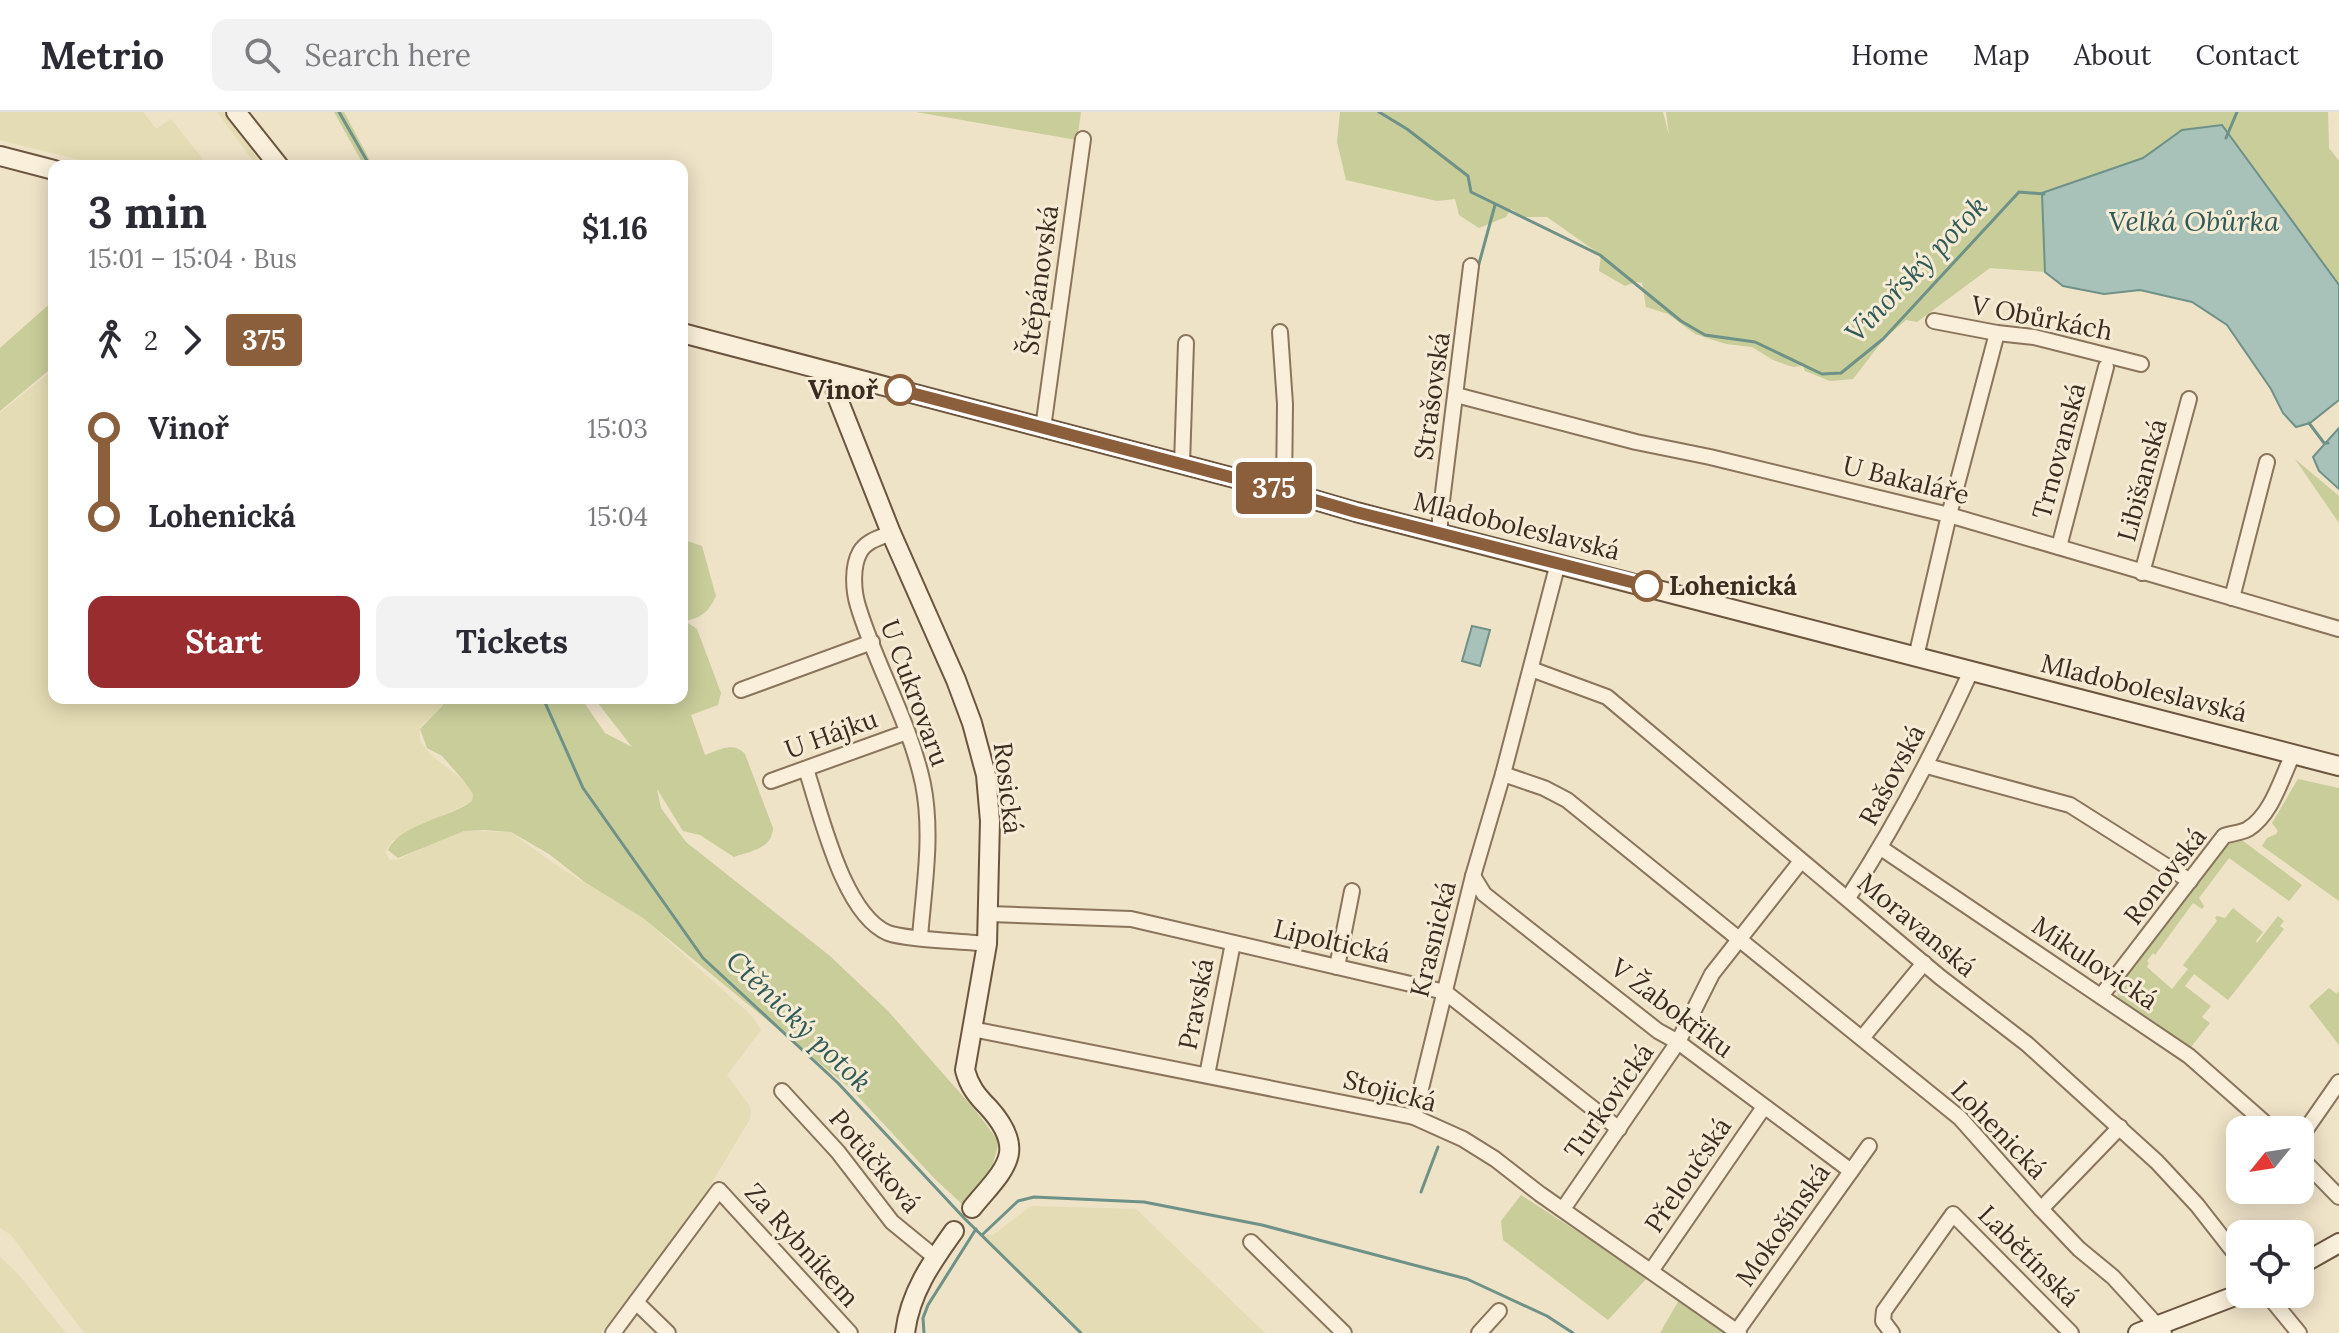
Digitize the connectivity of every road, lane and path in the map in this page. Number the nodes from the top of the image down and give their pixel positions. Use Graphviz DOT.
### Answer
graph roads {
  1 [pos="236,112"];
  2 [pos="1083,139"];
  3 [pos="0,156"];
  4 [pos="274,160"];
  5 [pos="48,168"];
  6 [pos="1471,266"];
  7 [pos="1934,321"];
  8 [pos="1280,332"];
  9 [pos="1997,333"];
  10 [pos="688,335"];
  11 [pos="1186,343"];
  12 [pos="2141,364"];
  13 [pos="2106,367"];
  14 [pos="834,373"];
  15 [pos="1456,395"];
  16 [pos="2189,399"];
  17 [pos="1043,428"];
  18 [pos="2267,462"];
  19 [pos="1182,464"];
  20 [pos="1284,491"];
  21 [pos="1949,515"];
  22 [pos="1440,532"];
  23 [pos="891,533"];
  24 [pos="2059,547"];
  25 [pos="1558,563"];
  26 [pos="2142,573"];
  27 [pos="2232,598"];
  28 [pos="2339,629"];
  29 [pos="872,642"];
  30 [pos="1916,657"];
  31 [pos="1531,669"];
  32 [pos="1971,671"];
  33 [pos="741,690"];
  34 [pos="907,732"];
  35 [pos="2293,754"];
  36 [pos="1927,766"];
  37 [pos="2339,766"];
  38 [pos="806,769"];
  39 [pos="1503,774"];
  40 [pos="771,781"];
  41 [pos="1881,848"];
  42 [pos="1801,861"];
  43 [pos="1473,876"];
  44 [pos="2190,881"];
  45 [pos="1352,891"];
  46 [pos="1848,898"];
  47 [pos="989,914"];
  48 [pos="920,937"];
  49 [pos="1738,939"];
  50 [pos="1233,943"];
  51 [pos="987,944"];
  52 [pos="1924,963"];
  53 [pos="1337,967"];
  54 [pos="1445,992"];
  55 [pos="2101,996"];
  56 [pos="972,1029"];
  57 [pos="1862,1038"];
  58 [pos="1678,1042"];
  59 [pos="1207,1075"];
  60 [pos="2339,1082"];
  61 [pos="782,1091"];
  62 [pos="1764,1107"];
  63 [pos="2257,1116"];
  64 [pos="1414,1117"];
  65 [pos="2314,1118"];
  66 [pos="2120,1127"];
  67 [pos="1619,1129"];
  68 [pos="1869,1146"];
  69 [pos="1851,1171"];
  70 [pos="2314,1171"];
  71 [pos="2339,1197"];
  72 [pos="972,1208"];
  73 [pos="1563,1209"];
  74 [pos="2041,1209"];
  75 [pos="954,1231"];
  76 [pos="1251,1242"];
  77 [pos="2226,1242"];
  78 [pos="2339,1243"];
  79 [pos="2314,1257"];
  80 [pos="936,1258"];
  81 [pos="1651,1271"];
  82 [pos="2226,1300"];
  83 [pos="636,1302"];
  84 [pos="2278,1308"];
  85 [pos="1499,1311"];
  86 [pos="2162,1330"];
  87 [pos="1738,1332"];
  88 [pos="613,1333"];
  89 [pos="668,1333"];
  90 [pos="850,1333"];
  91 [pos="905,1333"];
  92 [pos="1344,1333"];
  93 [pos="1479,1333"];
  94 [pos="1892,1333"];
  95 [pos="2071,1333"];
  96 [pos="2138,1333"];
  97 [pos="2299,1333"];
  1 -- 4 [label="main road"];
  2 -- 17 [label="street, Štěpánovská"];
  3 -- 5 [label="main road"];
  6 -- 15 [label="street, Strašovská"];
  7 -- 9 [label="street, V Obůrkách"];
  8 -- 20 [label="street"];
  9 -- 12 [label="street, V Obůrkách"];
  9 -- 21 [label="street"];
  10 -- 14 [label="main road, Mladoboleslavská"];
  11 -- 19 [label="street"];
  13 -- 24 [label="street, Trnovanská"];
  14 -- 17 [label="main road, Mladoboleslavská"];
  14 -- 23 [label="main road, Rosická"];
  15 -- 21 [label="street, U Bakaláře"];
  15 -- 22 [label="street, Strašovská"];
  16 -- 26 [label="street, Libišanská"];
  17 -- 19 [label="main road, Mladoboleslavská"];
  18 -- 27 [label="street"];
  19 -- 20 [label="main road, Mladoboleslavská"];
  20 -- 22 [label="main road, Mladoboleslavská"];
  21 -- 24 [label="street, U Bakaláře"];
  21 -- 30 [label="street"];
  22 -- 25 [label="main road, Mladoboleslavská"];
  23 -- 29 [label="street, U Cukrovaru"];
  23 -- 47 [label="main road, Rosická"];
  24 -- 26 [label="street, U Bakaláře"];
  25 -- 30 [label="main road, Mladoboleslavská"];
  25 -- 31 [label="street"];
  26 -- 27 [label="street, U Bakaláře"];
  27 -- 28 [label="street, U Bakaláře"];
  29 -- 33 [label="street"];
  29 -- 34 [label="street, U Cukrovaru"];
  30 -- 32 [label="main road, Mladoboleslavská"];
  31 -- 39 [label="street"];
  31 -- 42 [label="street, Moravanská"];
  32 -- 35 [label="main road, Mladoboleslavská"];
  32 -- 36 [label="street, Rašovská"];
  34 -- 38 [label="street, U Hájku"];
  34 -- 48 [label="street, U Cukrovaru"];
  35 -- 37 [label="main road, Mladoboleslavská"];
  35 -- 44 [label="street, Ronovská"];
  36 -- 41 [label="street, Rašovská"];
  36 -- 44 [label="street"];
  38 -- 40 [label="street, U Hájku"];
  38 -- 48 [label="street"];
  39 -- 43 [label="street, Krasnická"];
  39 -- 49 [label="street, Lohenická"];
  41 -- 46 [label="street, Rašovská"];
  41 -- 55 [label="street, Mikulovická"];
  42 -- 46 [label="street, Moravanská"];
  42 -- 49 [label="street, Turkovická"];
  43 -- 54 [label="street, Krasnická"];
  43 -- 58 [label="street, V Žabokřiku"];
  44 -- 55 [label="street, Ronovská"];
  45 -- 53 [label="street"];
  46 -- 52 [label="street, Moravanská"];
  47 -- 50 [label="street, Lipoltická"];
  47 -- 51 [label="main road, Rosická"];
  48 -- 51 [label="street"];
  49 -- 57 [label="street, Lohenická"];
  49 -- 58 [label="street, Turkovická"];
  50 -- 53 [label="street, Lipoltická"];
  50 -- 59 [label="street, Pravská"];
  51 -- 56 [label="main road, Rosická"];
  52 -- 57 [label="street"];
  52 -- 66 [label="street, Moravanská"];
  53 -- 54 [label="street, Lipoltická"];
  54 -- 64 [label="street, Krasnická"];
  54 -- 67 [label="street, Lipoltická"];
  55 -- 63 [label="street, Mikulovická"];
  56 -- 59 [label="street, Stojická"];
  56 -- 72 [label="main road, Rosická"];
  57 -- 74 [label="street, Lohenická"];
  58 -- 62 [label="street, V Žabokřiku"];
  58 -- 67 [label="street, Turkovická"];
  59 -- 64 [label="street, Stojická"];
  60 -- 65 [label="street"];
  61 -- 80 [label="street, Potůčková"];
  62 -- 69 [label="street, V Žabokřiku"];
  62 -- 81 [label="street, Přeloučská"];
  64 -- 73 [label="street, Stojická"];
  66 -- 74 [label="street"];
  66 -- 77 [label="street, Moravanská"];
  67 -- 73 [label="street, Turkovická"];
  68 -- 69 [label="street, Mokošínská"];
  69 -- 87 [label="street, Mokošínská"];
  70 -- 71 [label="street"];
  73 -- 81 [label="street, Stojická"];
  74 -- 86 [label="street, Lohenická"];
  75 -- 80 [label="main road"];
  76 -- 92 [label="street"];
  78 -- 79 [label="main road"];
  80 -- 91 [label="main road"];
  81 -- 87 [label="street, Stojická"];
  82 -- 86 [label="main road"];
  83 -- 88 [label="street"];
  83 -- 89 [label="street"];
  83 -- 90 [label="street, Za Rybníkem"];
  84 -- 97 [label="street"];
  85 -- 93 [label="street"];
  86 -- 96 [label="main road"];
  94 -- 95 [label="street, Labětínská"];
}
